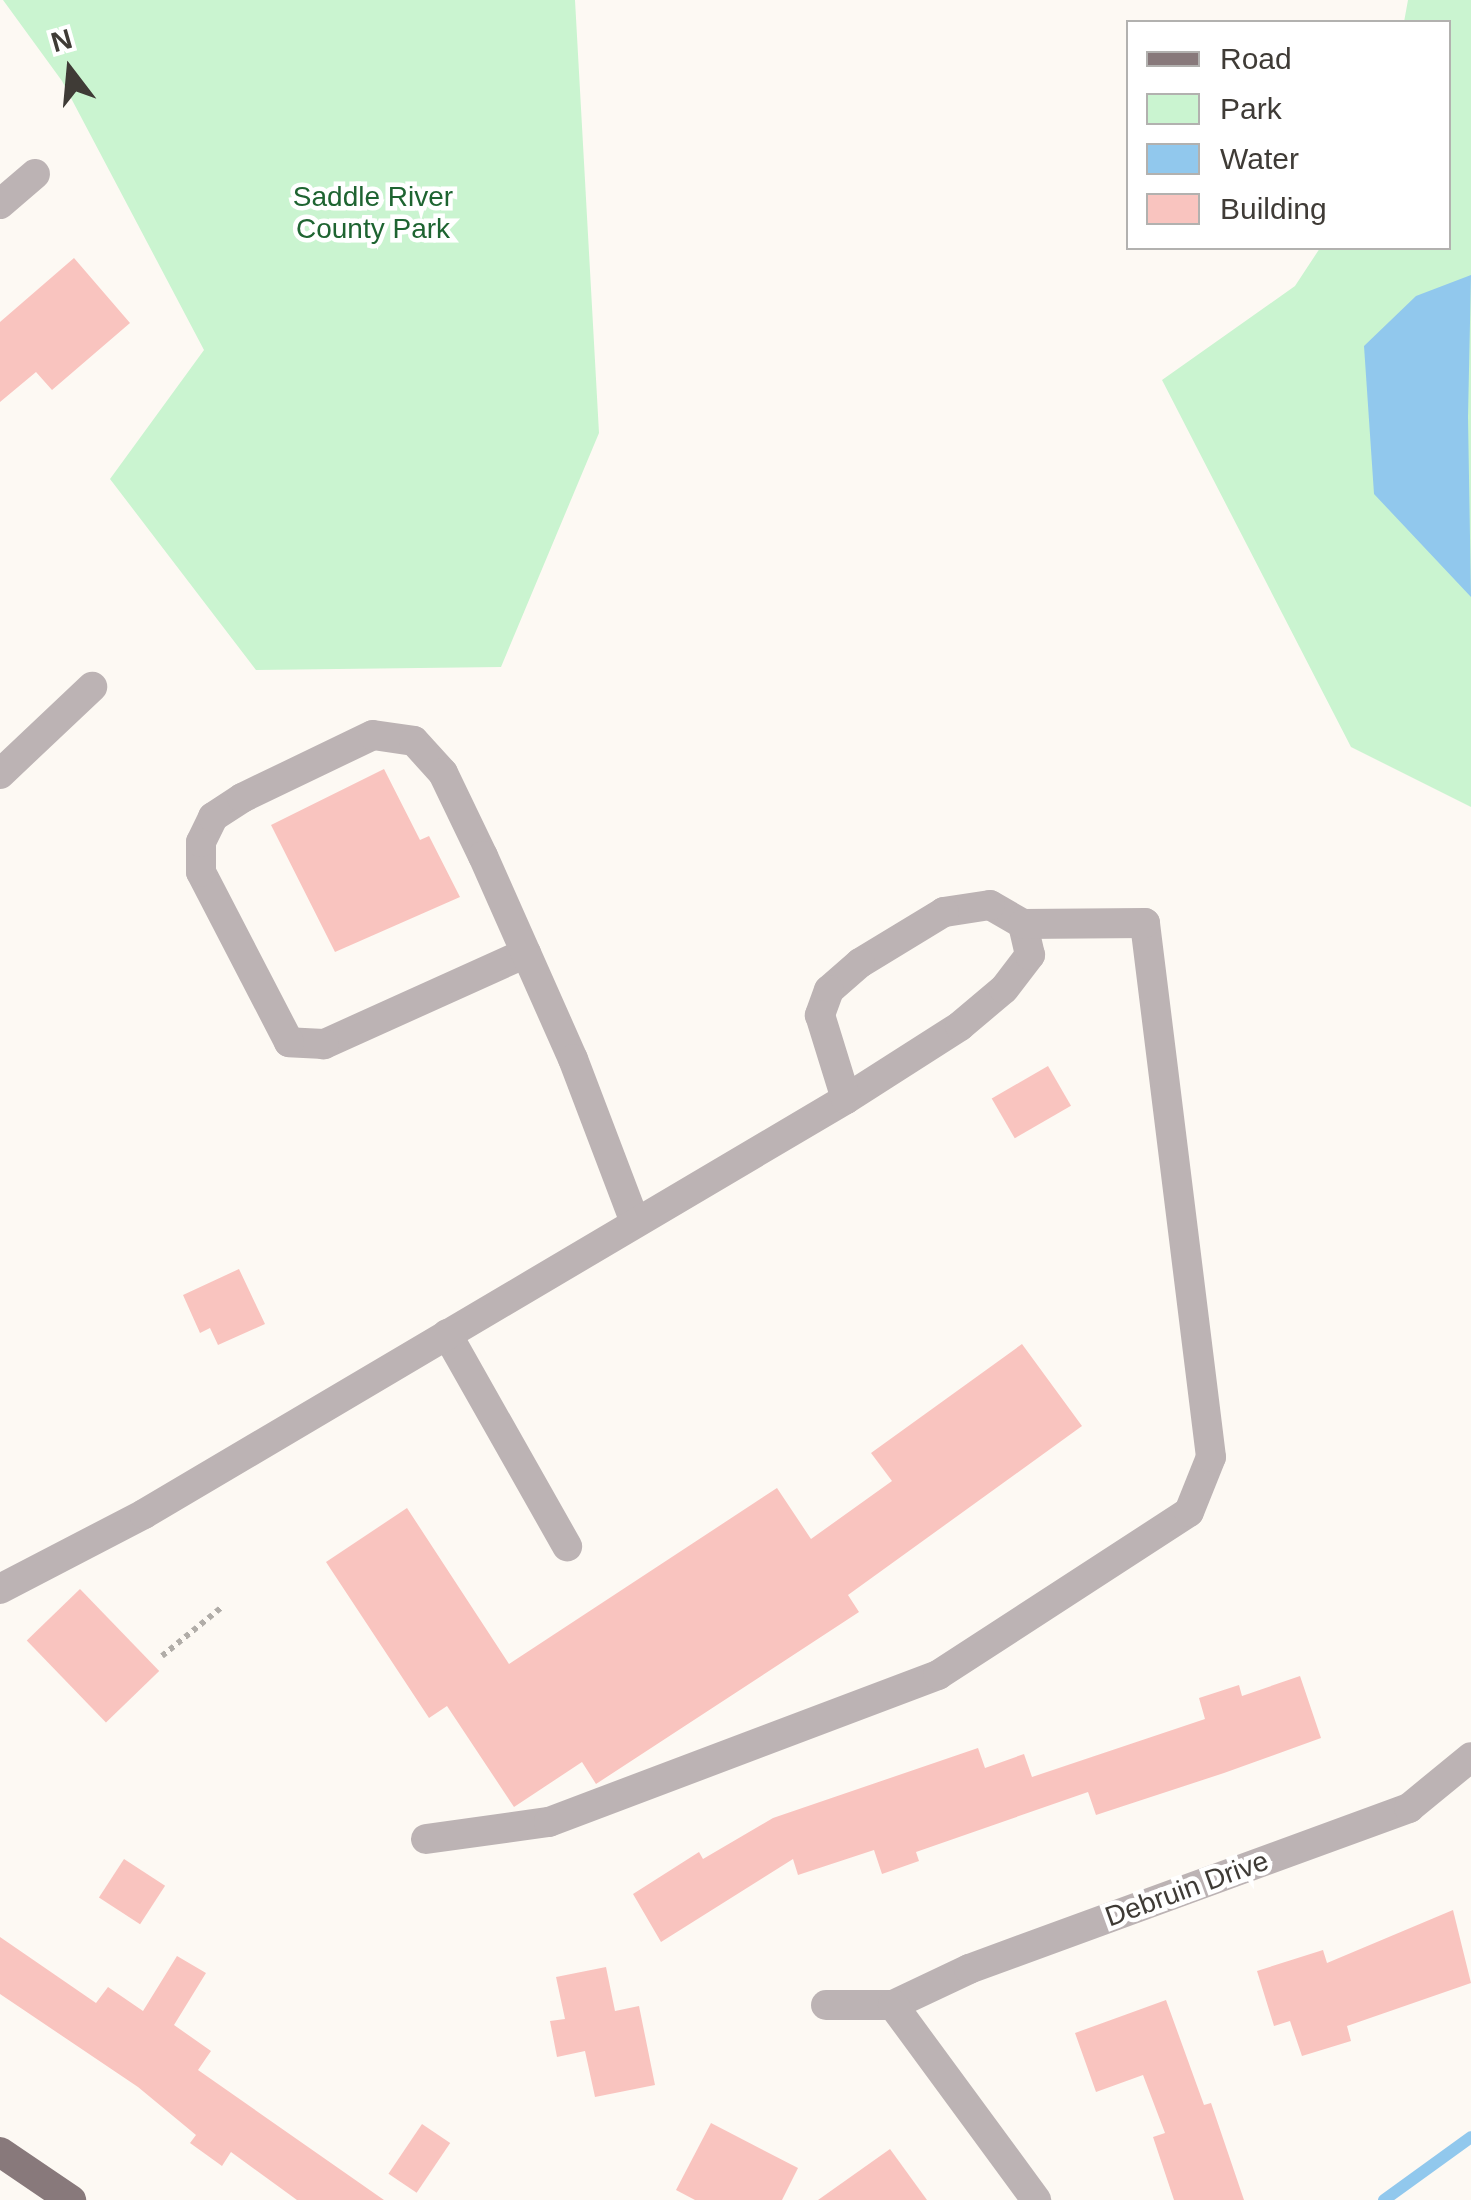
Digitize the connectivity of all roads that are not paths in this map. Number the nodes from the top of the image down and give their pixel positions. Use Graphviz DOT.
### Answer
graph roads {
  1 [pos="35,174"];
  2 [pos="0,204"];
  3 [pos="92,687"];
  4 [pos="0,774"];
  5 [pos="1023,924"];
  6 [pos="526,953"];
  7 [pos="846,1099"];
  8 [pos="635,1222"];
  9 [pos="447,1334"];
  10 [pos="568,1546"];
  11 [pos="0,1589"];
  12 [pos="1471,1757"];
  13 [pos="426,1839"];
  14 [pos="826,2004"];
  15 [pos="892,2005"];
  16 [pos="0,2152"];
  17 [pos="71,2200"];
  18 [pos="1036,2200"];
  1 -- 2 [label="street"];
  3 -- 4 [label="street"];
  5 -- 7 [label="street"];
  5 -- 7 [label="street"];
  5 -- 13 [label="street"];
  6 -- 6 [label="street"];
  6 -- 8 [label="street"];
  7 -- 8 [label="street"];
  8 -- 9 [label="street"];
  9 -- 10 [label="street"];
  9 -- 11 [label="street"];
  12 -- 15 [label="street, Debruin Drive"];
  14 -- 15 [label="street"];
  15 -- 18 [label="street"];
  16 -- 17 [label="main road"];
}
